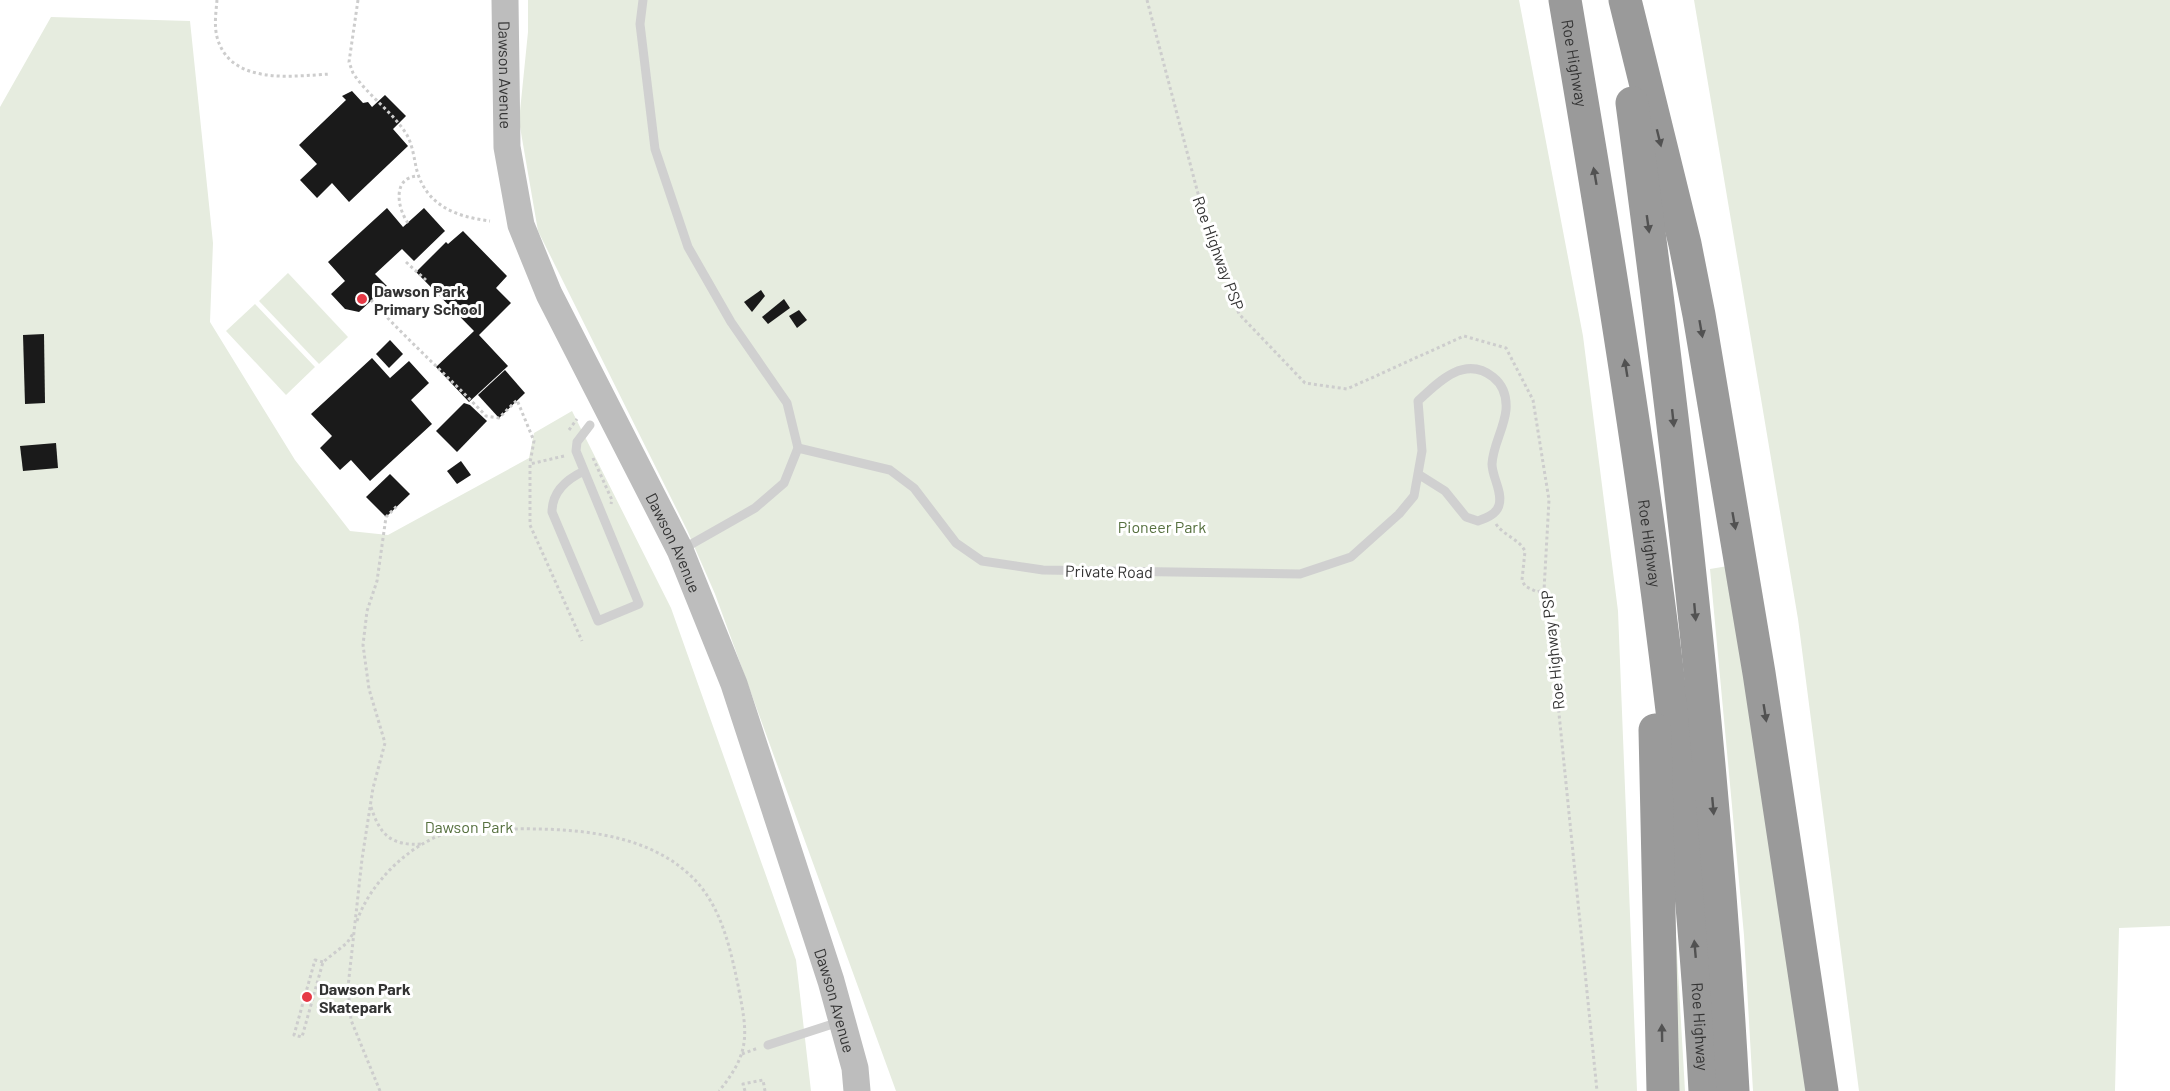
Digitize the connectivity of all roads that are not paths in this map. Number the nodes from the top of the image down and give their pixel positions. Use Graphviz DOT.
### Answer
graph roads {
  1 [pos="505,0"];
  2 [pos="643,0"];
  3 [pos="1565,0"];
  4 [pos="1618,0"];
  5 [pos="1625,0"];
  6 [pos="590,425"];
  7 [pos="798,448"];
  8 [pos="584,471"];
  9 [pos="1418,474"];
  10 [pos="680,550"];
  11 [pos="1657,593"];
  12 [pos="842,1021"];
  13 [pos="768,1045"];
  14 [pos="857,1091"];
  15 [pos="1663,1091"];
  16 [pos="1706,1091"];
  17 [pos="1733,1091"];
  18 [pos="1822,1091"];
  1 -- 10 [label="main road, Dawson Avenue"];
  2 -- 7 [label="lane"];
  11 -- 3 [label="highway, Roe Highway, one-way"];
  4 -- 17 [label="highway, Roe Highway, one-way"];
  5 -- 18 [label="highway, one-way"];
  6 -- 8 [label="lane"];
  7 -- 9 [label="lane, Private Road"];
  7 -- 10 [label="lane"];
  8 -- 8 [label="lane"];
  9 -- 9 [label="lane, Private Road"];
  10 -- 12 [label="main road, Dawson Avenue"];
  15 -- 11 [label="highway, one-way"];
  16 -- 11 [label="highway, Roe Highway, one-way"];
  12 -- 13 [label="lane"];
  12 -- 14 [label="main road, Dawson Avenue"];
}
